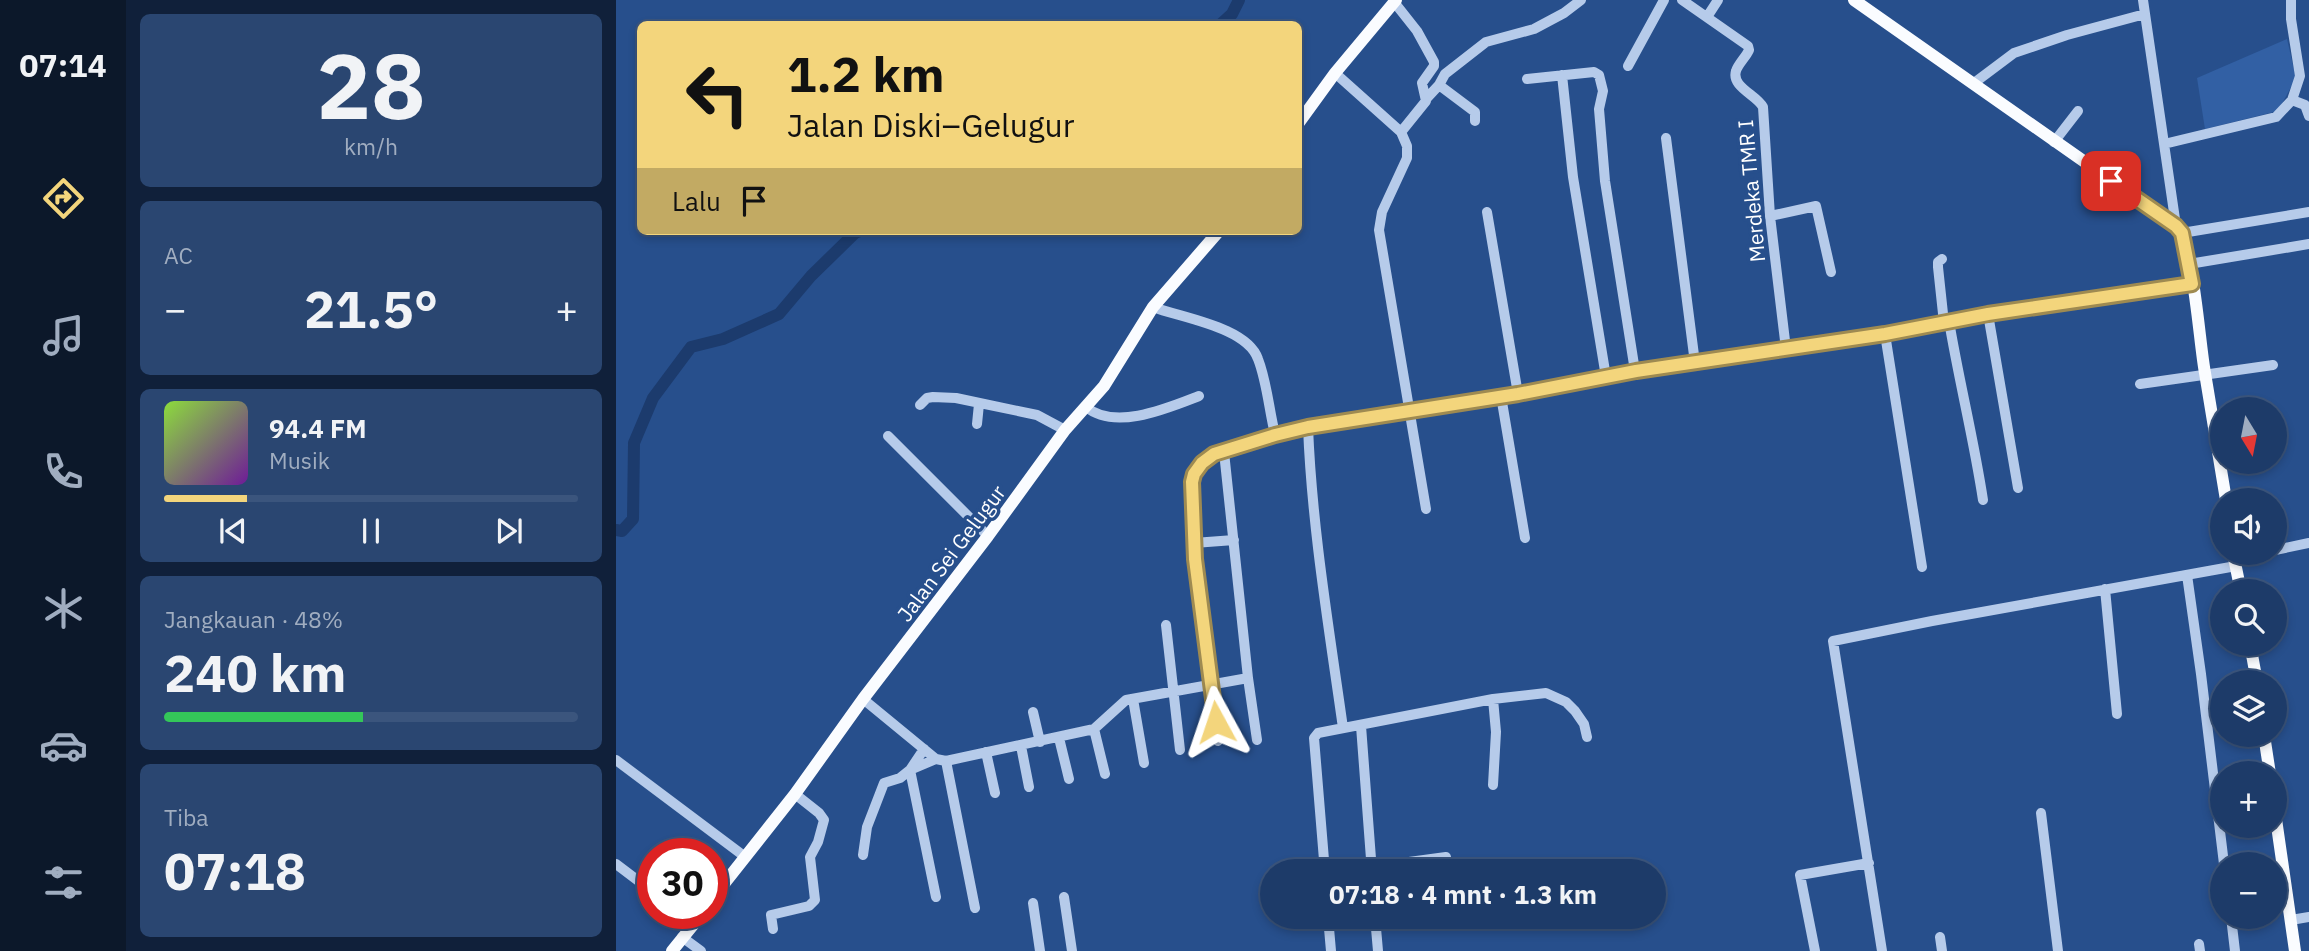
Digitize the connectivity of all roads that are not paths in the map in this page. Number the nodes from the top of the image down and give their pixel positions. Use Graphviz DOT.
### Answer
graph roads {
  1 [pos="1581,0"];
  2 [pos="1664,0"];
  3 [pos="1682,0"];
  4 [pos="1718,0"];
  5 [pos="1854,0"];
  6 [pos="2143,0"];
  7 [pos="2291,0"];
  8 [pos="1395,1"];
  9 [pos="2146,15"];
  10 [pos="1707,17"];
  11 [pos="1628,66"];
  12 [pos="1335,73"];
  13 [pos="1562,75"];
  14 [pos="1527,79"];
  15 [pos="1974,83"];
  16 [pos="1439,85"];
  17 [pos="1426,99"];
  18 [pos="2292,100"];
  19 [pos="2078,111"];
  20 [pos="2309,116"];
  21 [pos="1302,118"];
  22 [pos="1475,121"];
  23 [pos="1401,132"];
  24 [pos="1666,138"];
  25 [pos="2054,142"];
  26 [pos="2164,144"];
  27 [pos="1487,212"];
  28 [pos="2309,212"];
  29 [pos="1770,216"];
  30 [pos="2179,229"];
  31 [pos="1216,235"];
  32 [pos="2309,244"];
  33 [pos="1942,258"];
  34 [pos="2189,264"];
  35 [pos="1831,272"];
  36 [pos="2192,284"];
  37 [pos="1153,307"];
  38 [pos="1988,314"];
  39 [pos="1947,322"];
  40 [pos="1885,334"];
  41 [pos="1786,349"];
  42 [pos="1695,363"];
  43 [pos="2273,365"];
  44 [pos="1636,371"];
  45 [pos="2205,373"];
  46 [pos="1606,377"];
  47 [pos="2140,384"];
  48 [pos="1518,394"];
  49 [pos="1199,396"];
  50 [pos="1501,396"];
  51 [pos="979,404"];
  52 [pos="920,405"];
  53 [pos="1086,407"];
  54 [pos="1408,411"];
  55 [pos="977,424"];
  56 [pos="1308,427"];
  57 [pos="1065,430"];
  58 [pos="1275,435"];
  59 [pos="888,436"];
  60 [pos="1224,452"];
  61 [pos="2018,488"];
  62 [pos="2224,488"];
  63 [pos="1983,500"];
  64 [pos="1426,509"];
  65 [pos="988,536"];
  66 [pos="1525,538"];
  67 [pos="1234,540"];
  68 [pos="1194,543"];
  69 [pos="2309,543"];
  70 [pos="2287,548"];
  71 [pos="2216,565"];
  72 [pos="1922,567"];
  73 [pos="2187,575"];
  74 [pos="2105,589"];
  75 [pos="1166,625"];
  76 [pos="1248,678"];
  77 [pos="1213,684"];
  78 [pos="1172,691"];
  79 [pos="863,699"];
  80 [pos="1133,699"];
  81 [pos="1493,699"];
  82 [pos="1033,712"];
  83 [pos="2117,715"];
  84 [pos="1362,726"];
  85 [pos="1094,729"];
  86 [pos="1343,729"];
  87 [pos="1587,737"];
  88 [pos="1059,738"];
  89 [pos="1258,740"];
  90 [pos="1218,741"];
  91 [pos="1040,742"];
  92 [pos="1021,747"];
  93 [pos="924,749"];
  94 [pos="1180,750"];
  95 [pos="986,752"];
  96 [pos="616,760"];
  97 [pos="941,760"];
  98 [pos="1144,763"];
  99 [pos="909,770"];
  100 [pos="1105,774"];
  101 [pos="1069,779"];
  102 [pos="1493,785"];
  103 [pos="1029,787"];
  104 [pos="995,793"];
  105 [pos="795,794"];
  106 [pos="2041,813"];
  107 [pos="2279,838"];
  108 [pos="2223,852"];
  109 [pos="863,855"];
  110 [pos="744,856"];
  111 [pos="1446,857"];
  112 [pos="1324,859"];
  113 [pos="1371,859"];
  114 [pos="1434,859"];
  115 [pos="1869,863"];
  116 [pos="616,864"];
  117 [pos="728,878"];
  118 [pos="637,880"];
  119 [pos="936,897"];
  120 [pos="1064,897"];
  121 [pos="1033,903"];
  122 [pos="975,908"];
  123 [pos="2309,917"];
  124 [pos="2291,920"];
  125 [pos="689,929"];
  126 [pos="773,929"];
  127 [pos="1329,929"];
  128 [pos="1376,929"];
  129 [pos="2232,929"];
  130 [pos="682,937"];
  131 [pos="1940,937"];
  132 [pos="698,950"];
  133 [pos="672,951"];
  134 [pos="1040,951"];
  135 [pos="1072,951"];
  136 [pos="1331,951"];
  137 [pos="1378,951"];
  138 [pos="1815,951"];
  139 [pos="1882,951"];
  140 [pos="1942,951"];
  141 [pos="2058,951"];
  142 [pos="2235,951"];
  143 [pos="2295,951"];
  1 -- 16 [label="street"];
  2 -- 11 [label="street"];
  3 -- 10 [label="street"];
  4 -- 10 [label="street"];
  5 -- 15 [label="main road"];
  6 -- 9 [label="street"];
  7 -- 18 [label="street"];
  8 -- 12 [label="main road"];
  8 -- 17 [label="street"];
  9 -- 15 [label="street"];
  9 -- 26 [label="street"];
  10 -- 29 [label="street, Merdeka TMR I"];
  12 -- 21 [label="main road"];
  12 -- 23 [label="street"];
  13 -- 14 [label="street"];
  13 -- 44 [label="street"];
  13 -- 46 [label="street"];
  15 -- 25 [label="main road"];
  16 -- 17 [label="street"];
  16 -- 22 [label="street"];
  17 -- 23 [label="street"];
  18 -- 20 [label="street"];
  18 -- 26 [label="street"];
  19 -- 25 [label="street"];
  23 -- 54 [label="street"];
  24 -- 42 [label="street"];
  25 -- 30 [label="main road"];
  26 -- 30 [label="street"];
  27 -- 48 [label="street"];
  28 -- 30 [label="street"];
  29 -- 35 [label="street"];
  29 -- 41 [label="street, Merdeka TMR I"];
  30 -- 34 [label="main road"];
  31 -- 37 [label="main road, Jalan Sei Gelugur"];
  32 -- 34 [label="street"];
  33 -- 39 [label="street"];
  34 -- 36 [label="main road"];
  36 -- 38 [label="street"];
  36 -- 45 [label="main road"];
  37 -- 53 [label="main road, Jalan Sei Gelugur"];
  37 -- 58 [label="street"];
  38 -- 39 [label="street"];
  38 -- 61 [label="street"];
  39 -- 40 [label="street"];
  39 -- 63 [label="street"];
  40 -- 41 [label="street"];
  40 -- 72 [label="street"];
  41 -- 42 [label="street"];
  42 -- 44 [label="street"];
  43 -- 45 [label="street"];
  44 -- 46 [label="street"];
  45 -- 47 [label="street"];
  45 -- 62 [label="main road"];
  46 -- 48 [label="street"];
  48 -- 50 [label="street"];
  49 -- 53 [label="street"];
  50 -- 54 [label="street"];
  50 -- 66 [label="street"];
  51 -- 52 [label="street"];
  51 -- 55 [label="street"];
  51 -- 57 [label="street"];
  53 -- 57 [label="main road, Jalan Sei Gelugur"];
  54 -- 56 [label="street"];
  54 -- 64 [label="street"];
  56 -- 58 [label="street"];
  56 -- 86 [label="street"];
  57 -- 65 [label="main road, Jalan Sei Gelugur"];
  58 -- 60 [label="street"];
  59 -- 65 [label="street"];
  60 -- 67 [label="street"];
  60 -- 68 [label="street"];
  65 -- 79 [label="main road, Jalan Sei Gelugur"];
  67 -- 68 [label="street"];
  67 -- 76 [label="street"];
  68 -- 77 [label="street"];
  69 -- 70 [label="street"];
  71 -- 73 [label="street"];
  73 -- 74 [label="street"];
  73 -- 108 [label="street"];
  74 -- 83 [label="street"];
  74 -- 115 [label="street"];
  75 -- 78 [label="street"];
  76 -- 77 [label="street"];
  76 -- 89 [label="street"];
  77 -- 78 [label="street"];
  77 -- 90 [label="street"];
  78 -- 80 [label="street"];
  78 -- 94 [label="street"];
  79 -- 93 [label="street"];
  79 -- 105 [label="main road, Jalan Sei Gelugur"];
  80 -- 85 [label="street"];
  80 -- 98 [label="street"];
  81 -- 84 [label="street"];
  81 -- 87 [label="street"];
  81 -- 102 [label="street"];
  82 -- 91 [label="street"];
  84 -- 86 [label="street"];
  84 -- 113 [label="street"];
  85 -- 88 [label="street"];
  85 -- 100 [label="street"];
  86 -- 112 [label="street"];
  88 -- 91 [label="street"];
  88 -- 101 [label="street"];
  91 -- 92 [label="street"];
  92 -- 95 [label="street"];
  92 -- 103 [label="street"];
  93 -- 97 [label="street"];
  93 -- 99 [label="street"];
  95 -- 97 [label="street"];
  95 -- 104 [label="street"];
  96 -- 110 [label="street"];
  97 -- 99 [label="street"];
  97 -- 122 [label="street"];
  99 -- 109 [label="street"];
  99 -- 119 [label="street"];
  105 -- 110 [label="main road, Jalan Sei Gelugur"];
  105 -- 126 [label="street"];
  106 -- 141 [label="street"];
  107 -- 124 [label="main road"];
  110 -- 117 [label="main road, Jalan Sei Gelugur"];
  111 -- 114 [label="street"];
  115 -- 138 [label="street"];
  115 -- 139 [label="street"];
  116 -- 118 [label="street"];
  120 -- 135 [label="street"];
  121 -- 134 [label="street"];
  123 -- 124 [label="street"];
  124 -- 143 [label="main road"];
  125 -- 130 [label="main road"];
  127 -- 136 [label="street"];
  128 -- 137 [label="street"];
  129 -- 142 [label="street"];
  130 -- 132 [label="street"];
  130 -- 133 [label="main road"];
  131 -- 140 [label="street"];
}
